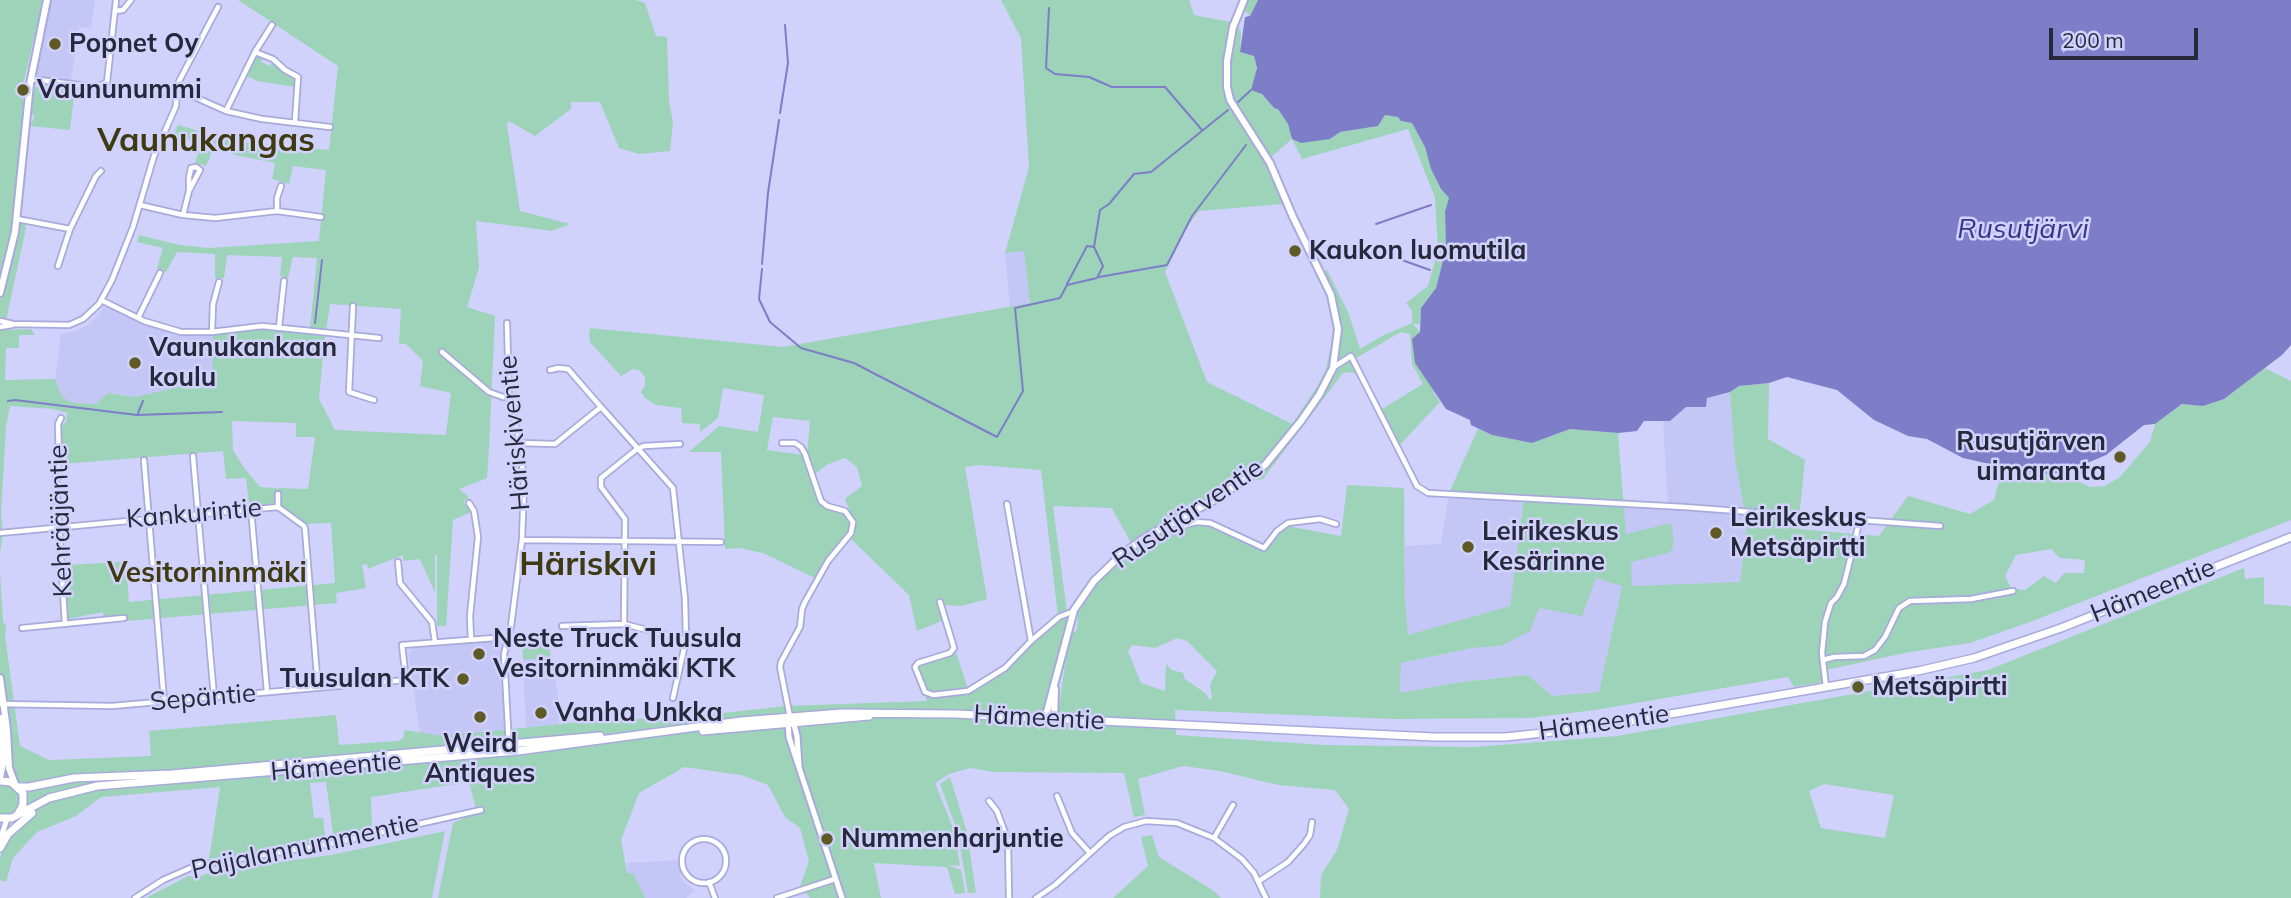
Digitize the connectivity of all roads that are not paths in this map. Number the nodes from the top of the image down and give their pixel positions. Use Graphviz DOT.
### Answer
graph roads {
  1 [pos="47,0"];
  2 [pos="116,0"];
  3 [pos="131,0"];
  4 [pos="1244,0"];
  5 [pos="218,7"];
  6 [pos="115,11"];
  7 [pos="272,25"];
  8 [pos="255,52"];
  9 [pos="31,79"];
  10 [pos="177,94"];
  11 [pos="226,111"];
  12 [pos="295,122"];
  13 [pos="330,127"];
  14 [pos="101,171"];
  15 [pos="281,186"];
  16 [pos="189,191"];
  17 [pos="140,205"];
  18 [pos="277,211"];
  19 [pos="183,215"];
  20 [pos="321,217"];
  21 [pos="17,219"];
  22 [pos="70,229"];
  23 [pos="58,265"];
  24 [pos="160,273"];
  25 [pos="5,276"];
  26 [pos="284,281"];
  27 [pos="219,282"];
  28 [pos="0,284"];
  29 [pos="0,293"];
  30 [pos="102,300"];
  31 [pos="353,306"];
  32 [pos="138,318"];
  33 [pos="0,321"];
  34 [pos="507,323"];
  35 [pos="13,324"];
  36 [pos="0,327"];
  37 [pos="279,327"];
  38 [pos="212,332"];
  39 [pos="351,336"];
  40 [pos="379,338"];
  41 [pos="442,352"];
  42 [pos="1333,368"];
  43 [pos="550,370"];
  44 [pos="509,396"];
  45 [pos="374,400"];
  46 [pos="601,407"];
  47 [pos="61,418"];
  48 [pos="520,443"];
  49 [pos="782,443"];
  50 [pos="680,444"];
  51 [pos="637,449"];
  52 [pos="193,456"];
  53 [pos="144,460"];
  54 [pos="278,494"];
  55 [pos="469,503"];
  56 [pos="1007,504"];
  57 [pos="278,507"];
  58 [pos="251,509"];
  59 [pos="199,514"];
  60 [pos="149,519"];
  61 [pos="1860,519"];
  62 [pos="1172,523"];
  63 [pos="1336,524"];
  64 [pos="1940,526"];
  65 [pos="59,527"];
  66 [pos="0,533"];
  67 [pos="2291,537"];
  68 [pos="522,540"];
  69 [pos="625,540"];
  70 [pos="680,541"];
  71 [pos="721,541"];
  72 [pos="398,562"];
  73 [pos="2013,591"];
  74 [pos="940,602"];
  75 [pos="1074,610"];
  76 [pos="124,618"];
  77 [pos="65,624"];
  78 [pos="624,624"];
  79 [pos="562,626"];
  80 [pos="22,628"];
  81 [pos="508,637"];
  82 [pos="471,640"];
  83 [pos="686,640"];
  84 [pos="1031,641"];
  85 [pos="435,642"];
  86 [pos="1823,660"];
  87 [pos="0,678"];
  88 [pos="1055,687"];
  89 [pos="1826,687"];
  90 [pos="318,688"];
  91 [pos="267,692"];
  92 [pos="214,697"];
  93 [pos="673,698"];
  94 [pos="164,701"];
  95 [pos="2,704"];
  96 [pos="0,718"];
  97 [pos="1045,719"];
  98 [pos="1054,720"];
  99 [pos="790,722"];
  100 [pos="1,748"];
  101 [pos="509,748"];
  102 [pos="0,780"];
  103 [pos="17,785"];
  104 [pos="58,796"];
  105 [pos="1057,796"];
  106 [pos="989,802"];
  107 [pos="1233,805"];
  108 [pos="481,810"];
  109 [pos="7,818"];
  110 [pos="1312,822"];
  111 [pos="1214,838"];
  112 [pos="0,840"];
  113 [pos="0,848"];
  114 [pos="1090,853"];
  115 [pos="835,879"];
  116 [pos="1259,881"];
  117 [pos="709,882"];
  118 [pos="135,898"];
  119 [pos="715,898"];
  120 [pos="776,898"];
  121 [pos="842,898"];
  122 [pos="1009,898"];
  123 [pos="1036,898"];
  124 [pos="1266,898"];
  1 -- 9 [label="main road"];
  2 -- 6 [label="street"];
  3 -- 6 [label="street"];
  4 -- 42 [label="main road, Rusutjärventie"];
  5 -- 10 [label="street"];
  6 -- 9 [label="street"];
  7 -- 8 [label="street"];
  8 -- 11 [label="street"];
  8 -- 12 [label="street"];
  9 -- 21 [label="main road"];
  10 -- 11 [label="street"];
  10 -- 17 [label="street"];
  11 -- 12 [label="street"];
  12 -- 13 [label="street"];
  14 -- 22 [label="street"];
  15 -- 18 [label="street"];
  16 -- 16 [label="street"];
  16 -- 19 [label="street"];
  17 -- 19 [label="street"];
  17 -- 30 [label="street"];
  18 -- 19 [label="street"];
  18 -- 20 [label="street"];
  21 -- 22 [label="street"];
  21 -- 25 [label="main road"];
  22 -- 23 [label="street"];
  24 -- 32 [label="street"];
  25 -- 28 [label="main road"];
  25 -- 29 [label="main road"];
  26 -- 37 [label="street"];
  27 -- 38 [label="street"];
  30 -- 32 [label="street"];
  30 -- 35 [label="street"];
  31 -- 39 [label="street"];
  32 -- 38 [label="street"];
  33 -- 35 [label="street"];
  34 -- 44 [label="street, Häriskiventie"];
  35 -- 36 [label="street"];
  37 -- 38 [label="street"];
  37 -- 39 [label="street"];
  39 -- 40 [label="street"];
  39 -- 45 [label="street"];
  41 -- 44 [label="street"];
  42 -- 61 [label="street"];
  42 -- 62 [label="main road, Rusutjärventie"];
  43 -- 46 [label="street"];
  44 -- 48 [label="street, Häriskiventie"];
  46 -- 48 [label="street"];
  46 -- 51 [label="street"];
  47 -- 65 [label="street, Kehrääjäntie"];
  48 -- 68 [label="street, Häriskiventie"];
  49 -- 99 [label="street"];
  50 -- 51 [label="street"];
  51 -- 69 [label="street"];
  51 -- 70 [label="street"];
  52 -- 59 [label="street"];
  53 -- 60 [label="street"];
  54 -- 57 [label="street"];
  55 -- 82 [label="street"];
  56 -- 84 [label="street"];
  57 -- 58 [label="street, Kankurintie"];
  57 -- 90 [label="street, Kankurintie"];
  58 -- 59 [label="street, Kankurintie"];
  58 -- 91 [label="street"];
  59 -- 60 [label="street, Kankurintie"];
  59 -- 92 [label="street"];
  60 -- 65 [label="street, Kankurintie"];
  60 -- 94 [label="street"];
  61 -- 64 [label="street"];
  61 -- 86 [label="street"];
  62 -- 63 [label="street"];
  62 -- 75 [label="main road, Rusutjärventie"];
  65 -- 66 [label="street, Kankurintie"];
  65 -- 77 [label="street, Kehrääjäntie"];
  67 -- 89 [label="main road, Hämeentie"];
  68 -- 69 [label="street"];
  68 -- 81 [label="street, Häriskiventie"];
  69 -- 70 [label="street"];
  69 -- 78 [label="street"];
  70 -- 71 [label="street"];
  70 -- 83 [label="street"];
  72 -- 85 [label="street"];
  73 -- 86 [label="street"];
  74 -- 84 [label="street"];
  75 -- 84 [label="street"];
  75 -- 88 [label="main road, Rusutjärventie"];
  76 -- 77 [label="street"];
  77 -- 80 [label="street"];
  78 -- 79 [label="street"];
  78 -- 83 [label="street"];
  81 -- 82 [label="street"];
  81 -- 101 [label="street, Häriskiventie"];
  82 -- 85 [label="street"];
  83 -- 93 [label="street"];
  85 -- 90 [label="street, Sepäntie"];
  86 -- 89 [label="street"];
  87 -- 95 [label="main road"];
  88 -- 97 [label="main road, Rusutjärventie"];
  88 -- 98 [label="main road, Rusutjärventie"];
  89 -- 98 [label="main road, Hämeentie"];
  90 -- 91 [label="street, Sepäntie"];
  91 -- 92 [label="street, Sepäntie"];
  92 -- 94 [label="street, Sepäntie"];
  94 -- 95 [label="street, Sepäntie"];
  95 -- 103 [label="main road"];
  96 -- 100 [label="main road"];
  97 -- 98 [label="main road, Hämeentie"];
  97 -- 99 [label="main road, Hämeentie"];
  99 -- 101 [label="main road, Hämeentie"];
  99 -- 115 [label="street"];
  100 -- 102 [label="main road"];
  101 -- 103 [label="main road, Hämeentie"];
  101 -- 104 [label="main road, Hämeentie"];
  102 -- 103 [label="main road, Hämeentie"];
  103 -- 109 [label="main road"];
  104 -- 109 [label="main road, Hämeentie"];
  104 -- 113 [label="main road"];
  105 -- 114 [label="street"];
  106 -- 122 [label="street"];
  107 -- 111 [label="street"];
  108 -- 118 [label="street, Paijalannummentie"];
  109 -- 112 [label="street"];
  110 -- 116 [label="street"];
  111 -- 114 [label="street"];
  111 -- 116 [label="street"];
  114 -- 123 [label="street"];
  115 -- 120 [label="street"];
  115 -- 121 [label="street"];
  116 -- 124 [label="street"];
  117 -- 117 [label="street"];
  117 -- 119 [label="street"];
}
